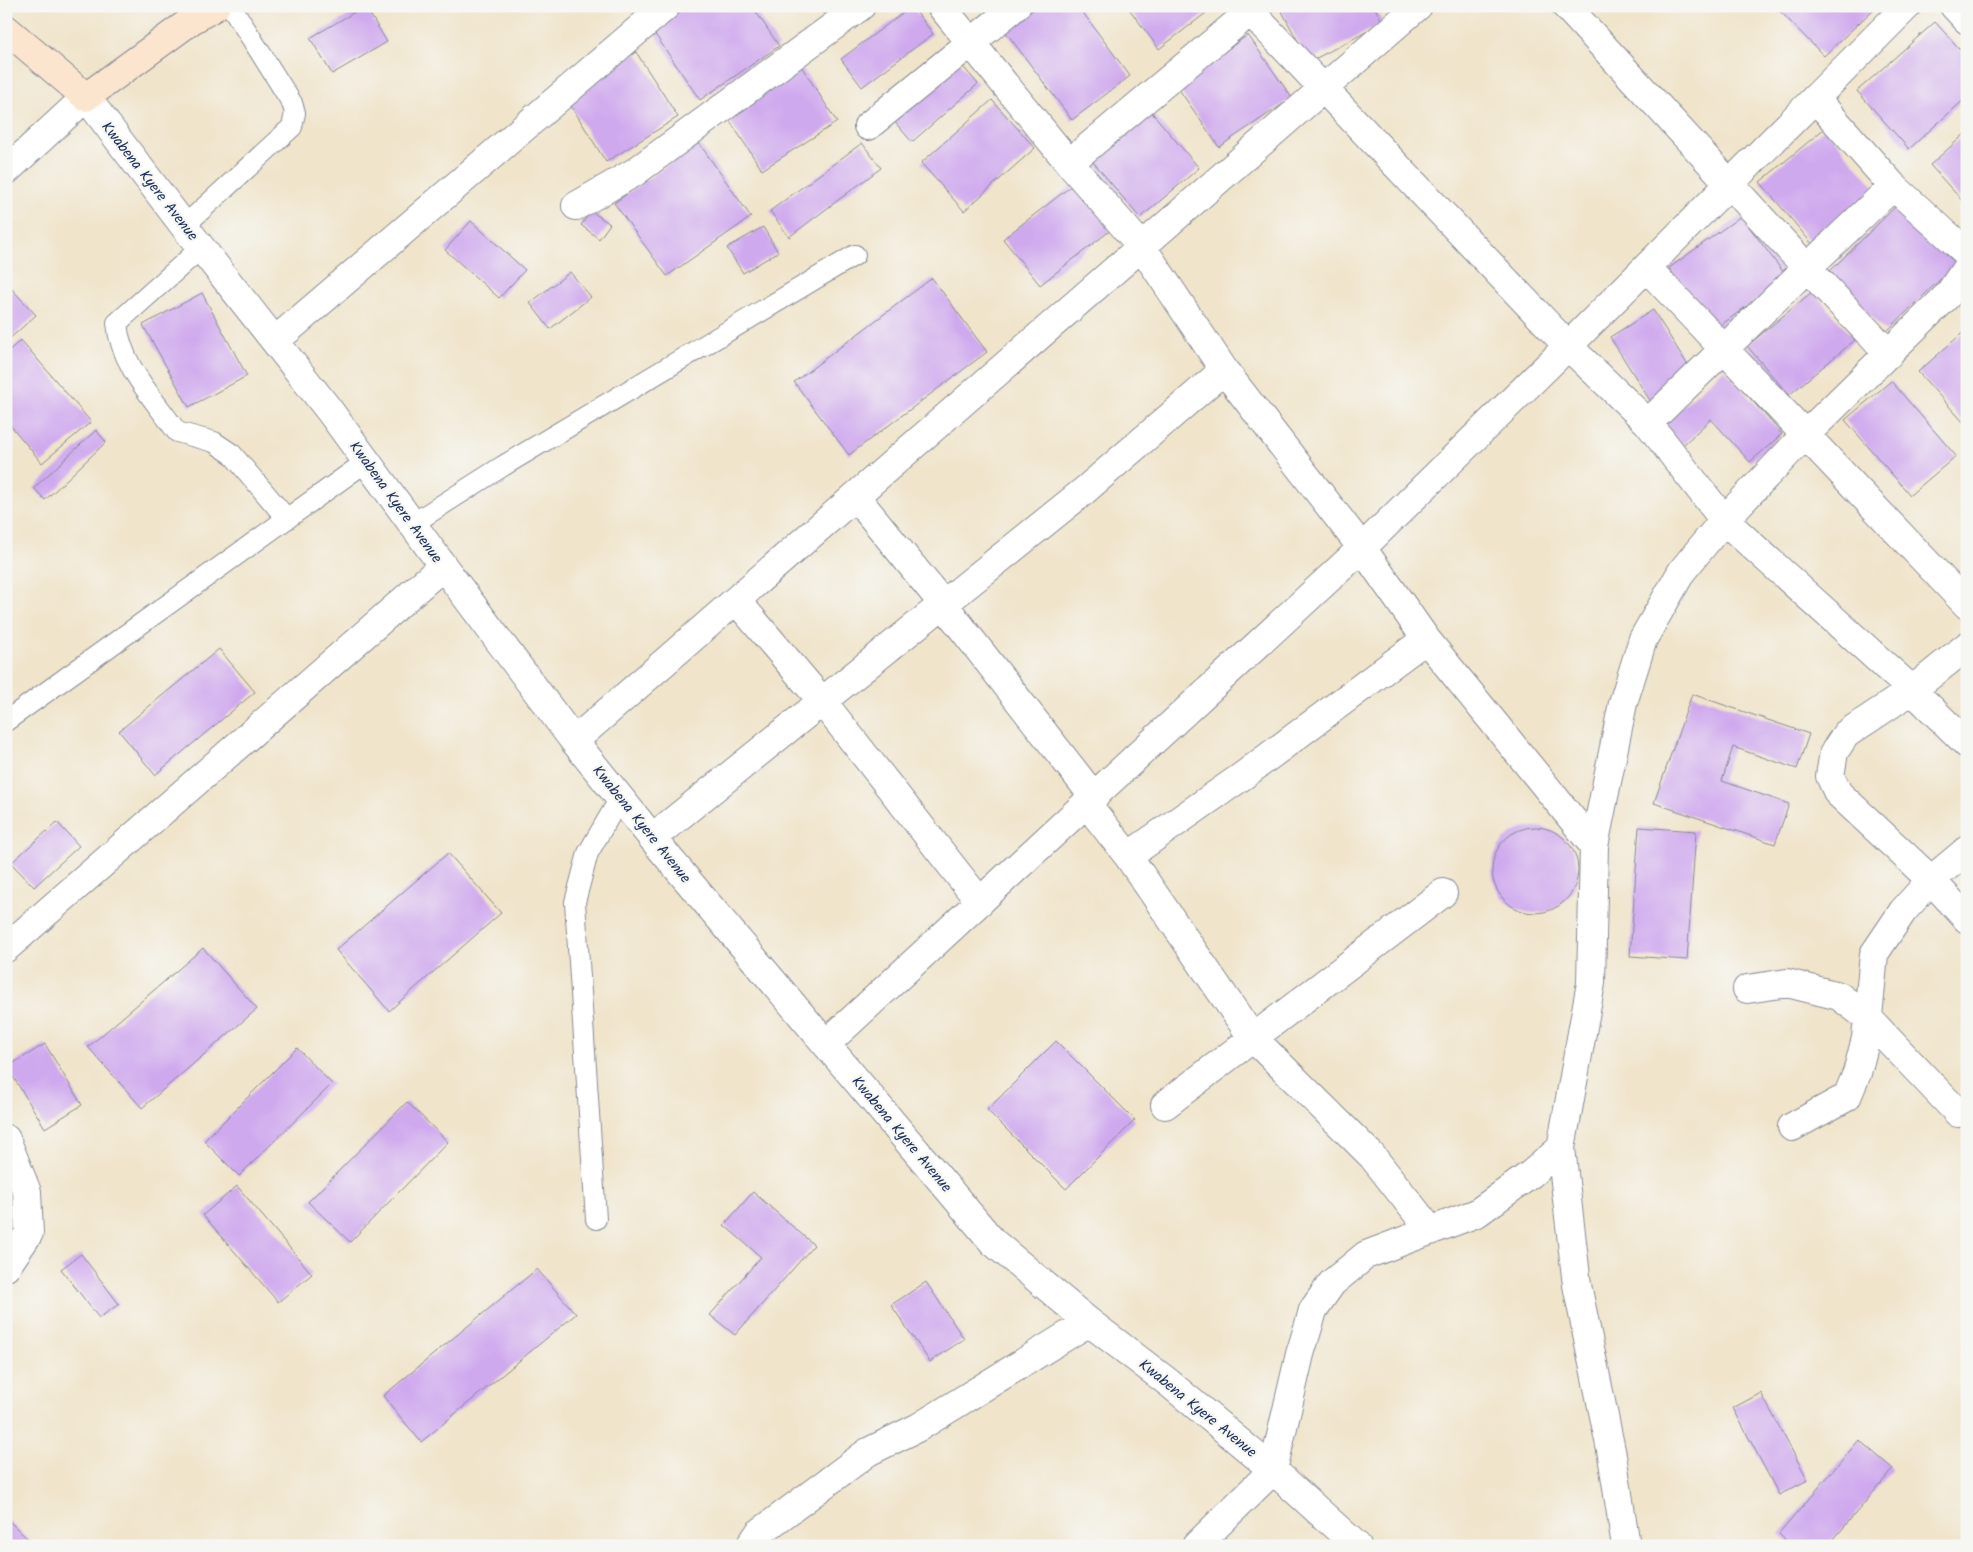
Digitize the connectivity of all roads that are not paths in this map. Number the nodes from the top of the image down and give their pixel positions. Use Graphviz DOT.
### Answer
graph roads {
  1 [pos="216,6"];
  2 [pos="231,6"];
  3 [pos="666,6"];
  4 [pos="861,6"];
  5 [pos="941,6"];
  6 [pos="1016,6"];
  7 [pos="1418,6"];
  8 [pos="1566,6"];
  9 [pos="1907,6"];
  10 [pos="1954,6"];
  11 [pos="1251,8"];
  12 [pos="1967,20"];
  13 [pos="6,29"];
  14 [pos="970,42"];
  15 [pos="1323,87"];
  16 [pos="86,97"];
  17 [pos="1815,98"];
  18 [pos="868,126"];
  19 [pos="1069,163"];
  20 [pos="6,171"];
  21 [pos="1731,184"];
  22 [pos="1894,186"];
  23 [pos="576,206"];
  24 [pos="184,226"];
  25 [pos="202,247"];
  26 [pos="1142,247"];
  27 [pos="1967,254"];
  28 [pos="855,255"];
  29 [pos="1967,267"];
  30 [pos="1647,268"];
  31 [pos="1807,268"];
  32 [pos="276,340"];
  33 [pos="1568,346"];
  34 [pos="1724,348"];
  35 [pos="1889,354"];
  36 [pos="1224,370"];
  37 [pos="1648,423"];
  38 [pos="1806,435"];
  39 [pos="367,461"];
  40 [pos="855,496"];
  41 [pos="287,519"];
  42 [pos="1724,520"];
  43 [pos="412,524"];
  44 [pos="1362,548"];
  45 [pos="443,566"];
  46 [pos="736,600"];
  47 [pos="944,605"];
  48 [pos="1967,605"];
  49 [pos="1426,639"];
  50 [pos="1967,646"];
  51 [pos="1912,690"];
  52 [pos="822,701"];
  53 [pos="6,721"];
  54 [pos="574,741"];
  55 [pos="1967,744"];
  56 [pos="620,798"];
  57 [pos="1090,800"];
  58 [pos="652,838"];
  59 [pos="1594,846"];
  60 [pos="1967,850"];
  61 [pos="1128,856"];
  62 [pos="1930,880"];
  63 [pos="1443,893"];
  64 [pos="980,902"];
  65 [pos="1967,919"];
  66 [pos="6,948"];
  67 [pos="1747,989"];
  68 [pos="1867,1017"];
  69 [pos="1252,1037"];
  70 [pos="826,1044"];
  71 [pos="1165,1105"];
  72 [pos="1958,1113"];
  73 [pos="1792,1127"];
  74 [pos="6,1139"];
  75 [pos="1561,1148"];
  76 [pos="596,1219"];
  77 [pos="1431,1231"];
  78 [pos="6,1267"];
  79 [pos="1089,1322"];
  80 [pos="1273,1470"];
  81 [pos="750,1546"];
  82 [pos="1196,1546"];
  83 [pos="1357,1546"];
  84 [pos="1626,1546"];
  1 -- 16 [label="main road"];
  2 -- 24 [label="lane"];
  3 -- 32 [label="street"];
  4 -- 23 [label="street"];
  5 -- 14 [label="street"];
  6 -- 14 [label="street"];
  7 -- 15 [label="street"];
  8 -- 21 [label="street"];
  9 -- 17 [label="street"];
  10 -- 12 [label="street"];
  11 -- 15 [label="street"];
  11 -- 19 [label="street"];
  13 -- 16 [label="main road, Kwabena Kyere Avenue"];
  14 -- 18 [label="street"];
  14 -- 19 [label="street"];
  15 -- 26 [label="street"];
  15 -- 33 [label="street"];
  16 -- 20 [label="street"];
  16 -- 24 [label="street, Kwabena Kyere Avenue"];
  17 -- 21 [label="street"];
  17 -- 22 [label="street"];
  19 -- 26 [label="street"];
  21 -- 30 [label="street"];
  21 -- 31 [label="street"];
  22 -- 27 [label="street"];
  22 -- 31 [label="street"];
  24 -- 25 [label="street, Kwabena Kyere Avenue"];
  25 -- 32 [label="street, Kwabena Kyere Avenue"];
  25 -- 41 [label="lane"];
  26 -- 36 [label="street"];
  26 -- 40 [label="street"];
  28 -- 43 [label="lane"];
  29 -- 35 [label="street"];
  30 -- 33 [label="street"];
  30 -- 34 [label="street"];
  31 -- 34 [label="street"];
  31 -- 35 [label="street"];
  32 -- 39 [label="street, Kwabena Kyere Avenue"];
  33 -- 37 [label="street"];
  33 -- 44 [label="street"];
  34 -- 37 [label="street"];
  34 -- 38 [label="street"];
  35 -- 38 [label="street"];
  36 -- 44 [label="street"];
  36 -- 47 [label="street"];
  37 -- 42 [label="street"];
  38 -- 42 [label="street"];
  38 -- 48 [label="street"];
  39 -- 41 [label="lane"];
  39 -- 43 [label="street, Kwabena Kyere Avenue"];
  40 -- 46 [label="street"];
  40 -- 47 [label="street"];
  41 -- 53 [label="lane"];
  42 -- 51 [label="street"];
  42 -- 59 [label="street"];
  43 -- 45 [label="street, Kwabena Kyere Avenue"];
  44 -- 49 [label="street"];
  44 -- 57 [label="street"];
  45 -- 54 [label="street, Kwabena Kyere Avenue"];
  45 -- 66 [label="street"];
  46 -- 52 [label="street"];
  46 -- 54 [label="street"];
  47 -- 52 [label="street"];
  47 -- 57 [label="street"];
  49 -- 59 [label="street"];
  49 -- 61 [label="street"];
  50 -- 51 [label="street"];
  51 -- 55 [label="street"];
  51 -- 62 [label="street"];
  52 -- 58 [label="street"];
  52 -- 64 [label="street"];
  54 -- 56 [label="street, Kwabena Kyere Avenue"];
  56 -- 58 [label="street, Kwabena Kyere Avenue"];
  56 -- 76 [label="lane"];
  57 -- 61 [label="street"];
  57 -- 64 [label="street"];
  58 -- 70 [label="street, Kwabena Kyere Avenue"];
  59 -- 75 [label="street"];
  60 -- 62 [label="street"];
  61 -- 69 [label="street"];
  62 -- 65 [label="street"];
  62 -- 68 [label="street"];
  63 -- 69 [label="street"];
  64 -- 70 [label="street"];
  67 -- 68 [label="street"];
  68 -- 72 [label="street"];
  68 -- 73 [label="street"];
  69 -- 71 [label="street"];
  69 -- 77 [label="street"];
  70 -- 79 [label="street, Kwabena Kyere Avenue"];
  74 -- 78 [label="street"];
  75 -- 77 [label="street"];
  75 -- 84 [label="street"];
  77 -- 80 [label="street"];
  79 -- 80 [label="street, Kwabena Kyere Avenue"];
  79 -- 81 [label="street"];
  80 -- 82 [label="street"];
  80 -- 83 [label="street, Kwabena Kyere Avenue"];
}
